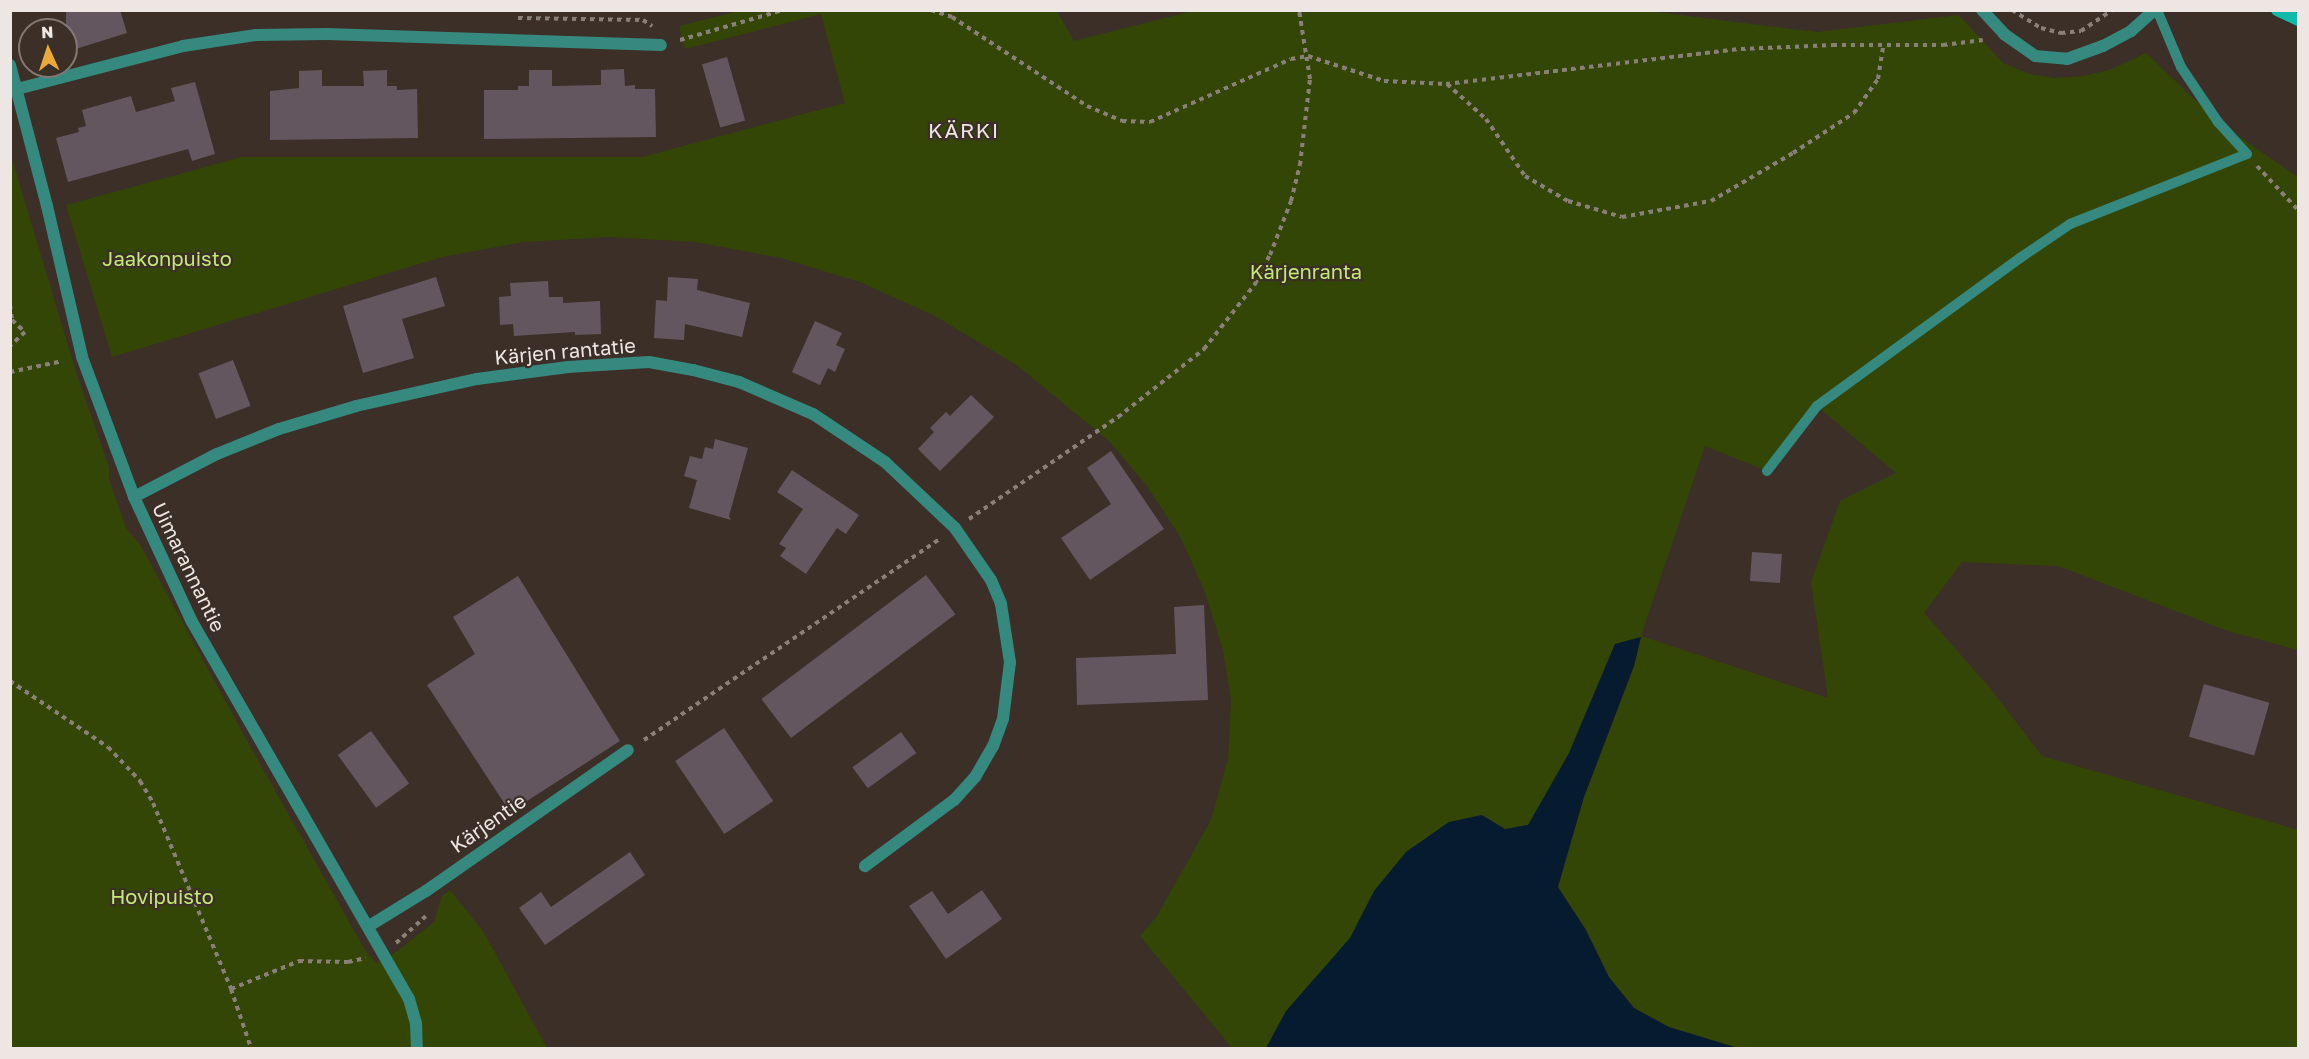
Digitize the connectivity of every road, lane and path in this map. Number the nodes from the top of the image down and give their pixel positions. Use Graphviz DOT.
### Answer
graph roads {
  1 [pos="783,10"];
  2 [pos="931,10"];
  3 [pos="950,10"];
  4 [pos="1299,10"];
  5 [pos="1982,10"];
  6 [pos="2012,10"];
  7 [pos="2112,10"];
  8 [pos="2156,10"];
  9 [pos="2277,10"];
  10 [pos="952,17"];
  11 [pos="2298,20"];
  12 [pos="2004,34"];
  13 [pos="661,45"];
  14 [pos="1883,46"];
  15 [pos="1308,56"];
  16 [pos="10,65"];
  17 [pos="1446,84"];
  18 [pos="17,89"];
  19 [pos="2247,154"];
  20 [pos="2298,210"];
  21 [pos="10,305"];
  22 [pos="10,346"];
  23 [pos="82,357"];
  24 [pos="10,372"];
  25 [pos="1767,471"];
  26 [pos="134,497"];
  27 [pos="955,528"];
  28 [pos="10,681"];
  29 [pos="628,750"];
  30 [pos="865,866"];
  31 [pos="369,926"];
  32 [pos="366,958"];
  33 [pos="231,989"];
  34 [pos="251,1048"];
  35 [pos="417,1048"];
  1 -- 13 [label="path"];
  2 -- 10 [label="path"];
  3 -- 10 [label="path"];
  4 -- 15 [label="path"];
  5 -- 12 [label="street"];
  6 -- 7 [label="path"];
  8 -- 12 [label="street"];
  8 -- 19 [label="lane"];
  9 -- 11 [label="main road"];
  10 -- 15 [label="path"];
  12 -- 14 [label="path"];
  13 -- 18 [label="street"];
  14 -- 17 [label="path"];
  14 -- 17 [label="path"];
  15 -- 17 [label="path"];
  15 -- 27 [label="path"];
  16 -- 18 [label="street, Uimarannantie"];
  18 -- 23 [label="street, Uimarannantie"];
  19 -- 20 [label="path"];
  19 -- 25 [label="lane"];
  21 -- 22 [label="path"];
  23 -- 24 [label="path"];
  23 -- 26 [label="street, Uimarannantie"];
  26 -- 27 [label="street, Kärjen rantatie"];
  26 -- 31 [label="street, Uimarannantie"];
  27 -- 29 [label="path"];
  27 -- 30 [label="street, Kärjen rantatie"];
  28 -- 33 [label="path"];
  29 -- 31 [label="street, Kärjentie"];
  31 -- 35 [label="street, Uimarannantie"];
  32 -- 33 [label="path"];
  33 -- 34 [label="path"];
}
